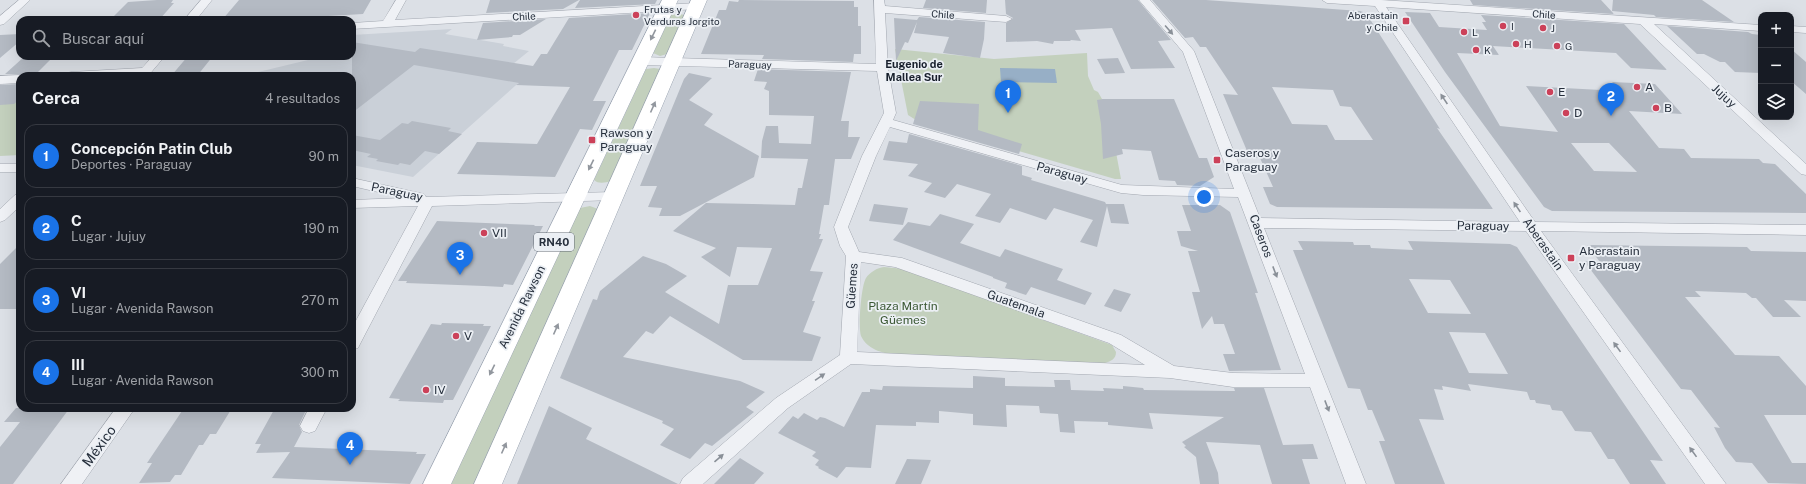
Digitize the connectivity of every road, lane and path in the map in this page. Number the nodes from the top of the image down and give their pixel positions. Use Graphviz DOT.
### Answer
graph roads {
  1 [pos="25,0"];
  2 [pos="207,0"];
  3 [pos="401,0"];
  4 [pos="916,0"];
  5 [pos="1144,0"];
  6 [pos="1327,0"];
  7 [pos="1377,2"];
  8 [pos="698,3"];
  9 [pos="668,4"];
  10 [pos="879,4"];
  11 [pos="914,12"];
  12 [pos="193,16"];
  13 [pos="1006,19"];
  14 [pos="1643,20"];
  15 [pos="0,22"];
  16 [pos="387,24"];
  17 [pos="356,26"];
  18 [pos="1758,28"];
  19 [pos="1794,29"];
  20 [pos="1806,30"];
  21 [pos="155,60"];
  22 [pos="641,61"];
  23 [pos="672,62"];
  24 [pos="882,68"];
  25 [pos="145,72"];
  26 [pos="16,79"];
  27 [pos="0,80"];
  28 [pos="886,122"];
  29 [pos="0,168"];
  30 [pos="16,168"];
  31 [pos="1806,171"];
  32 [pos="356,183"];
  33 [pos="1244,193"];
  34 [pos="614,196"];
  35 [pos="575,197"];
  36 [pos="16,202"];
  37 [pos="434,202"];
  38 [pos="356,204"];
  39 [pos="16,215"];
  40 [pos="1,216"];
  41 [pos="1256,223"];
  42 [pos="1530,226"];
  43 [pos="1806,230"];
  44 [pos="854,256"];
  45 [pos="356,337"];
  46 [pos="848,358"];
  47 [pos="1170,372"];
  48 [pos="1317,381"];
  49 [pos="123,412"];
  50 [pos="316,412"];
  51 [pos="309,426"];
  52 [pos="71,484"];
  53 [pos="437,484"];
  54 [pos="488,484"];
  55 [pos="690,484"];
  56 [pos="1356,484"];
  57 [pos="1716,484"];
  1 -- 15 [label="street"];
  2 -- 12 [label="street"];
  3 -- 16 [label="street"];
  4 -- 11 [label="street"];
  5 -- 33 [label="street, Caseros, one-way"];
  6 -- 7 [label="street, Chile"];
  7 -- 14 [label="street, Chile"];
  42 -- 7 [label="street, Aberastain, one-way"];
  8 -- 9 [label="street, Chile"];
  8 -- 23 [label="main road, RN40"];
  9 -- 16 [label="street, Chile"];
  9 -- 22 [label="main road, Avenida Rawson / RN40, one-way"];
  10 -- 11 [label="street, Chile"];
  10 -- 24 [label="street, Güemes"];
  11 -- 13 [label="street, Chile"];
  14 -- 18 [label="street, Chile"];
  14 -- 31 [label="street, Jujuy"];
  16 -- 17 [label="street, Chile"];
  19 -- 20 [label="street"];
  21 -- 25 [label="street"];
  22 -- 23 [label="street, Paraguay"];
  22 -- 35 [label="main road, Avenida Rawson / RN40, one-way"];
  23 -- 24 [label="street, Paraguay"];
  34 -- 23 [label="main road, RN40, one-way"];
  24 -- 28 [label="street, Güemes"];
  26 -- 27 [label="street"];
  28 -- 33 [label="street, Paraguay"];
  28 -- 44 [label="street, Güemes"];
  29 -- 30 [label="street"];
  32 -- 37 [label="street, Paraguay"];
  33 -- 41 [label="street, Caseros"];
  34 -- 35 [label="street, Paraguay"];
  54 -- 34 [label="main road, RN40, one-way"];
  35 -- 37 [label="street, Paraguay"];
  35 -- 53 [label="main road, Avenida Rawson / RN40, one-way"];
  36 -- 40 [label="street"];
  37 -- 38 [label="street, Paraguay"];
  37 -- 45 [label="street"];
  39 -- 40 [label="street"];
  41 -- 42 [label="street, Paraguay"];
  41 -- 48 [label="street, Caseros, one-way"];
  42 -- 43 [label="street, Paraguay"];
  57 -- 42 [label="street, Aberastain, one-way"];
  44 -- 46 [label="street, Güemes"];
  44 -- 47 [label="street, Guatemala"];
  46 -- 47 [label="street, Guatemala"];
  55 -- 46 [label="street, one-way"];
  47 -- 48 [label="street, Guatemala"];
  48 -- 56 [label="street, Caseros, one-way"];
  49 -- 52 [label="street, México"];
  50 -- 51 [label="street"];
}
